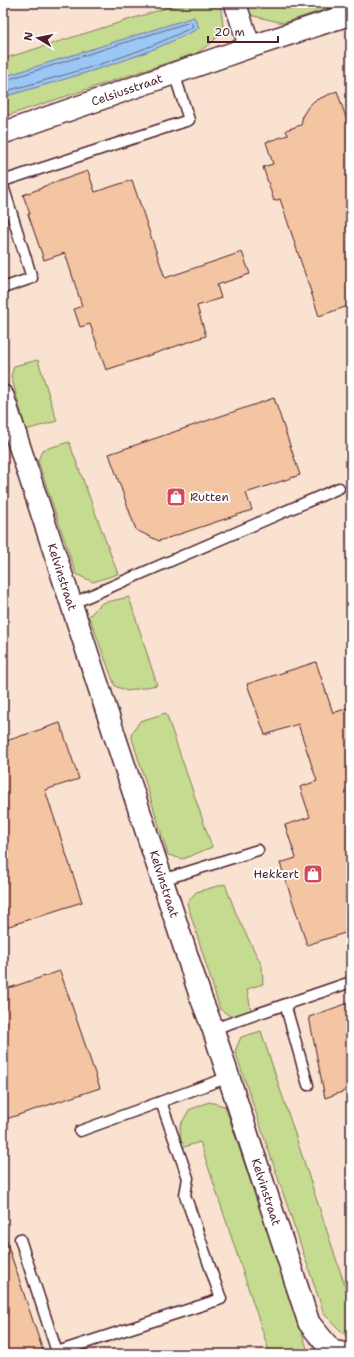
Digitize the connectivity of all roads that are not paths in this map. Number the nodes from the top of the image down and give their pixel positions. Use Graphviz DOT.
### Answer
graph roads {
  1 [pos="235,3"];
  2 [pos="351,14"];
  3 [pos="250,47"];
  4 [pos="174,73"];
  5 [pos="3,133"];
  6 [pos="3,181"];
  7 [pos="3,186"];
  8 [pos="3,288"];
  9 [pos="3,396"];
  10 [pos="339,488"];
  11 [pos="71,604"];
  12 [pos="258,850"];
  13 [pos="162,880"];
  14 [pos="351,982"];
  15 [pos="285,1004"];
  16 [pos="213,1029"];
  17 [pos="228,1077"];
  18 [pos="308,1085"];
  19 [pos="161,1102"];
  20 [pos="80,1131"];
  21 [pos="20,1239"];
  22 [pos="337,1353"];
  1 -- 3 [label="street"];
  2 -- 3 [label="street, Celsiusstraat"];
  3 -- 4 [label="street, Celsiusstraat"];
  4 -- 5 [label="street, Celsiusstraat"];
  4 -- 6 [label="lane"];
  7 -- 8 [label="lane"];
  9 -- 11 [label="street, Kelvinstraat"];
  10 -- 11 [label="lane"];
  11 -- 13 [label="street, Kelvinstraat"];
  12 -- 13 [label="lane"];
  13 -- 16 [label="street, Kelvinstraat"];
  14 -- 15 [label="lane"];
  15 -- 16 [label="lane"];
  15 -- 18 [label="lane"];
  16 -- 17 [label="street, Kelvinstraat"];
  17 -- 19 [label="lane"];
  17 -- 22 [label="street, Kelvinstraat"];
  19 -- 20 [label="lane"];
  19 -- 21 [label="lane"];
}
